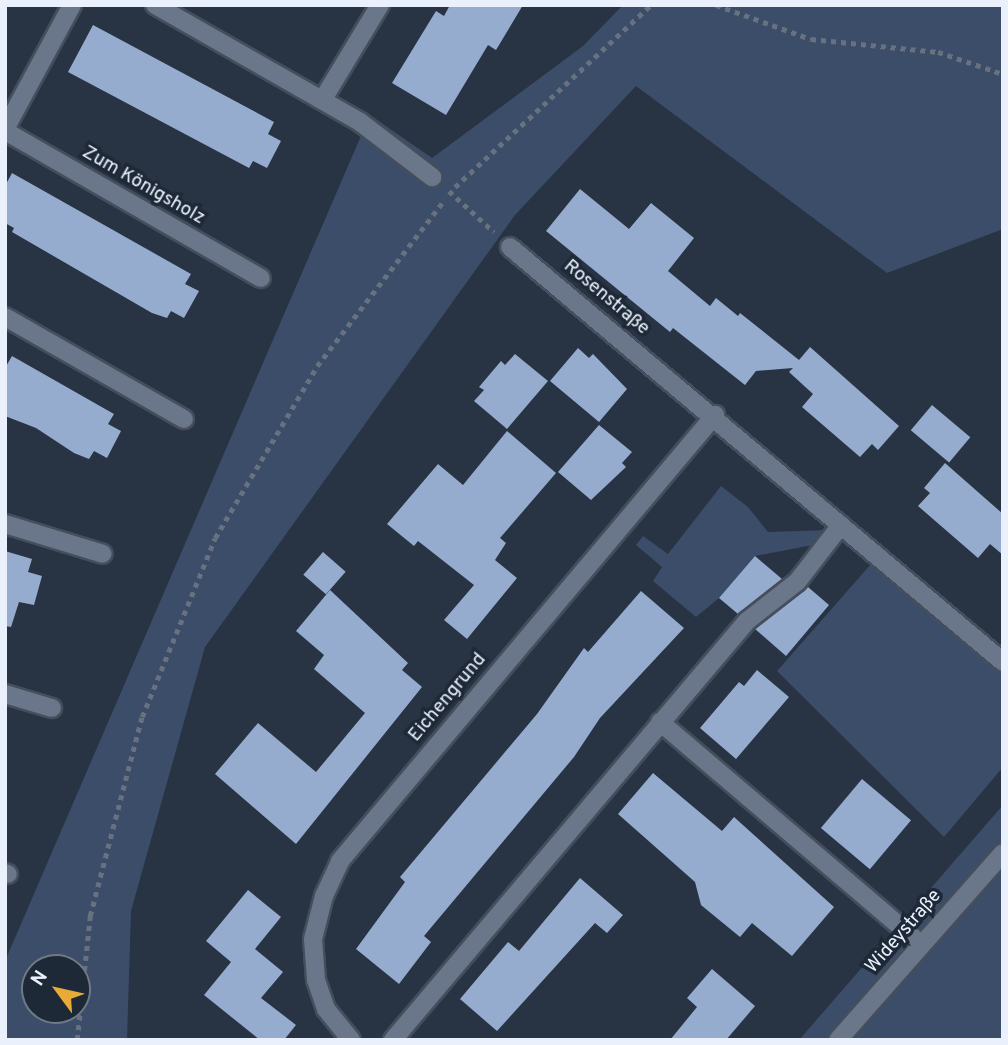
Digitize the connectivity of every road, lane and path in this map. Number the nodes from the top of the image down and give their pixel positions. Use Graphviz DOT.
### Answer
graph roads {
  1 [pos="72,5"];
  2 [pos="155,5"];
  3 [pos="380,5"];
  4 [pos="651,5"];
  5 [pos="716,5"];
  6 [pos="1003,74"];
  7 [pos="323,99"];
  8 [pos="5,130"];
  9 [pos="432,177"];
  10 [pos="450,192"];
  11 [pos="510,247"];
  12 [pos="261,278"];
  13 [pos="5,317"];
  14 [pos="715,415"];
  15 [pos="184,419"];
  16 [pos="5,524"];
  17 [pos="841,525"];
  18 [pos="103,554"];
  19 [pos="1003,662"];
  20 [pos="5,694"];
  21 [pos="52,708"];
  22 [pos="660,722"];
  23 [pos="1003,853"];
  24 [pos="920,943"];
  25 [pos="76,1040"];
  26 [pos="351,1040"];
  27 [pos="393,1040"];
  28 [pos="838,1040"];
  1 -- 8 [label="street, Zum Königsholz"];
  2 -- 7 [label="street"];
  3 -- 7 [label="street"];
  4 -- 10 [label="path"];
  5 -- 6 [label="path"];
  7 -- 9 [label="street"];
  8 -- 12 [label="street, Zum Königsholz"];
  9 -- 10 [label="path"];
  10 -- 11 [label="path"];
  10 -- 25 [label="path"];
  11 -- 14 [label="street, Rosenstraße"];
  13 -- 15 [label="street"];
  14 -- 17 [label="street, Rosenstraße"];
  14 -- 26 [label="street, Eichengrund"];
  16 -- 18 [label="street"];
  17 -- 19 [label="street, Rosenstraße"];
  17 -- 22 [label="street"];
  20 -- 21 [label="street"];
  22 -- 24 [label="street"];
  22 -- 27 [label="street"];
  23 -- 24 [label="street, Wideystraße"];
  24 -- 28 [label="street, Wideystraße"];
}
